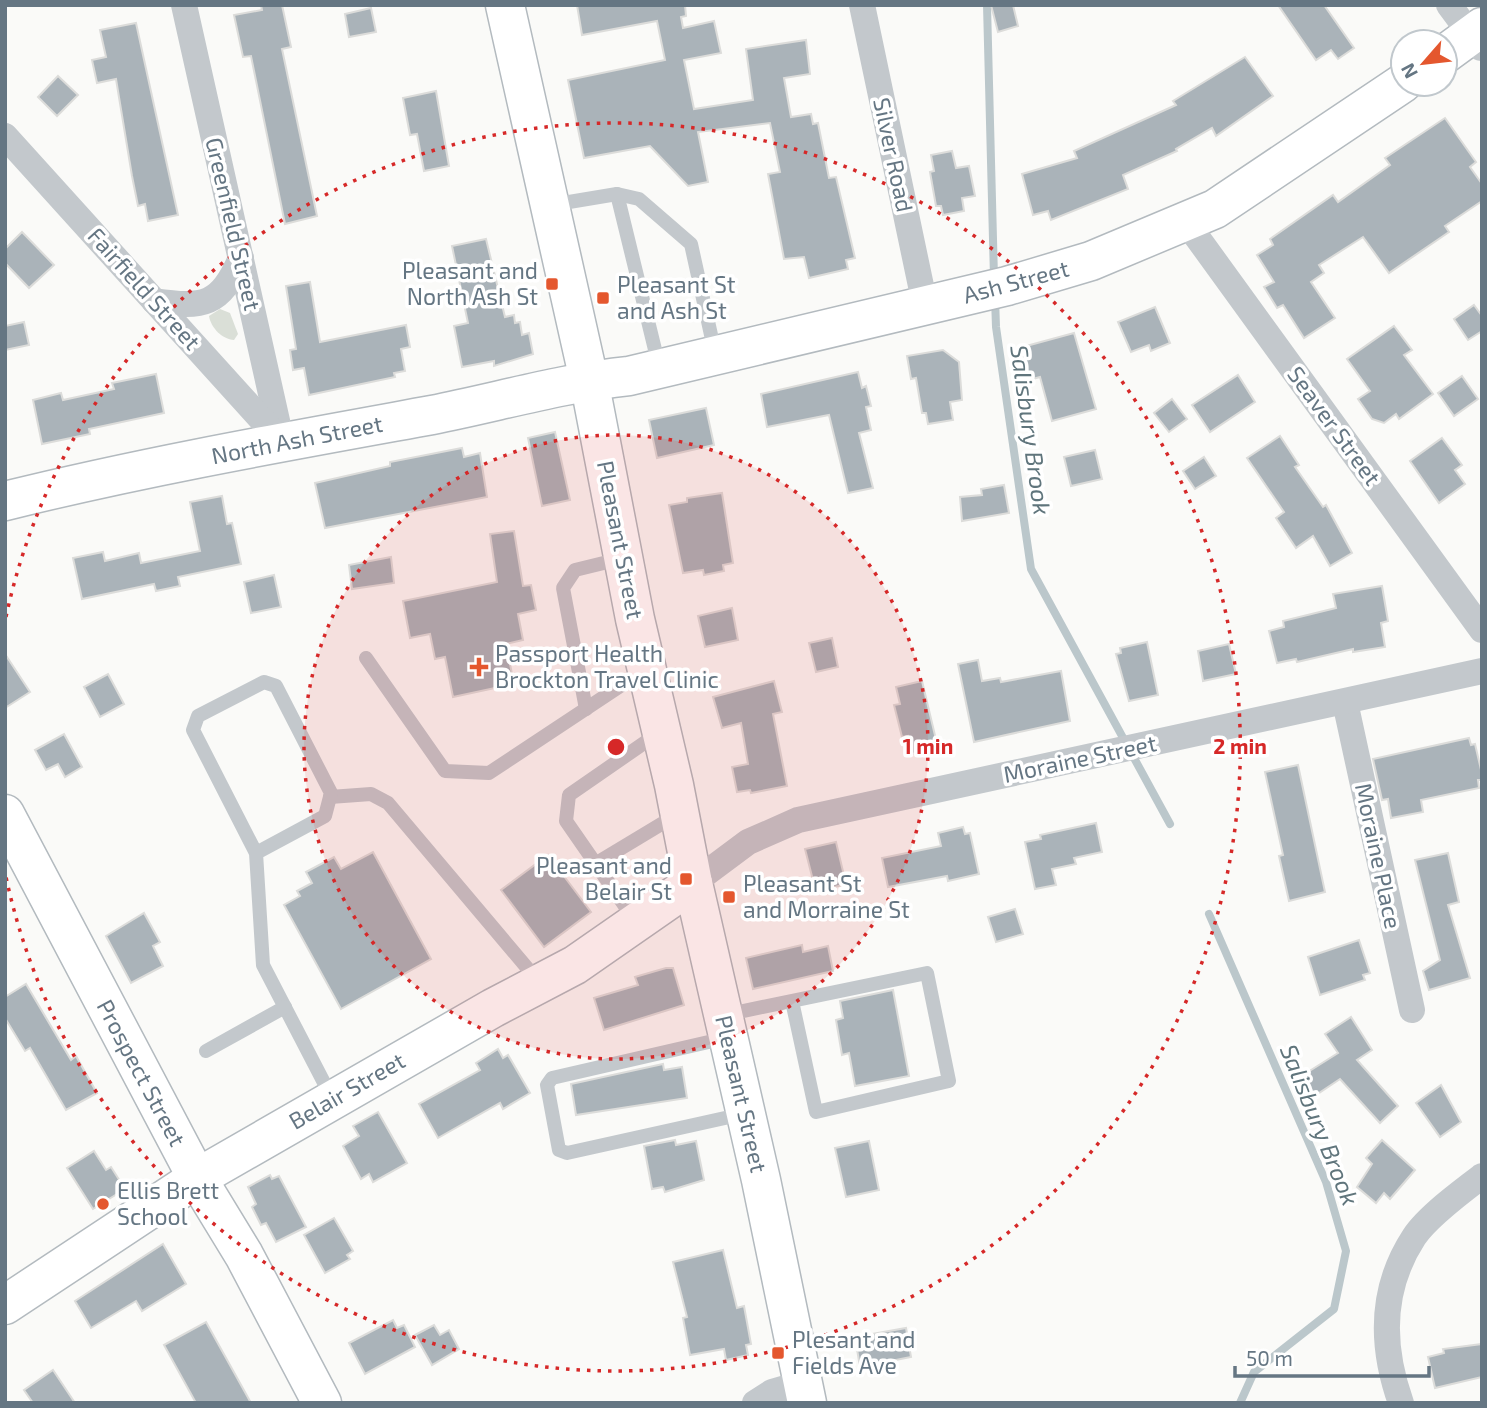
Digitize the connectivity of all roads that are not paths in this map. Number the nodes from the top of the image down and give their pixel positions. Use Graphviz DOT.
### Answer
graph roads {
  1 [pos="184,5"];
  2 [pos="505,5"];
  3 [pos="862,5"];
  4 [pos="1389,92"];
  5 [pos="5,136"];
  6 [pos="617,194"];
  7 [pos="550,205"];
  8 [pos="1186,222"];
  9 [pos="241,258"];
  10 [pos="154,301"];
  11 [pos="925,305"];
  12 [pos="716,355"];
  13 [pos="659,369"];
  14 [pos="589,380"];
  15 [pos="282,443"];
  16 [pos="5,501"];
  17 [pos="623,558"];
  18 [pos="1482,630"];
  19 [pos="366,658"];
  20 [pos="647,668"];
  21 [pos="1482,671"];
  22 [pos="1345,702"];
  23 [pos="586,709"];
  24 [pos="661,732"];
  25 [pos="330,797"];
  26 [pos="679,813"];
  27 [pos="5,814"];
  28 [pos="256,853"];
  29 [pos="595,864"];
  30 [pos="693,883"];
  31 [pos="636,923"];
  32 [pos="540,983"];
  33 [pos="792,1001"];
  34 [pos="285,1007"];
  35 [pos="1412,1010"];
  36 [pos="724,1026"];
  37 [pos="206,1051"];
  38 [pos="333,1099"];
  39 [pos="745,1114"];
  40 [pos="1482,1176"];
  41 [pos="197,1178"];
  42 [pos="5,1305"];
  43 [pos="805,1393"];
  44 [pos="322,1403"];
  45 [pos="755,1403"];
  46 [pos="1401,1403"];
  1 -- 9 [label="street, Greenfield Street"];
  2 -- 7 [label="main road, Pleasant Street"];
  3 -- 11 [label="street, Silver Road"];
  4 -- 8 [label="main road, Ash Street"];
  5 -- 10 [label="street, Fairfield Street"];
  6 -- 7 [label="lane"];
  6 -- 12 [label="lane"];
  6 -- 13 [label="lane"];
  7 -- 14 [label="main road, Pleasant Street"];
  8 -- 11 [label="main road, Ash Street"];
  8 -- 18 [label="street, Seaver Street"];
  9 -- 10 [label="street"];
  9 -- 15 [label="street, Greenfield Street"];
  10 -- 15 [label="street, Fairfield Street"];
  11 -- 12 [label="main road, Ash Street"];
  12 -- 13 [label="main road, Ash Street"];
  13 -- 14 [label="main road, Ash Street"];
  14 -- 15 [label="main road, North Ash Street"];
  14 -- 17 [label="main road, Pleasant Street"];
  15 -- 16 [label="main road, North Ash Street"];
  17 -- 20 [label="main road, Pleasant Street"];
  17 -- 23 [label="lane"];
  19 -- 23 [label="lane"];
  20 -- 23 [label="lane"];
  20 -- 24 [label="main road, Pleasant Street"];
  21 -- 22 [label="street, Moraine Street"];
  22 -- 30 [label="street, Moraine Street"];
  22 -- 35 [label="street, Moraine Place"];
  24 -- 26 [label="main road, Pleasant Street"];
  24 -- 29 [label="lane"];
  25 -- 28 [label="lane"];
  25 -- 28 [label="lane"];
  25 -- 32 [label="lane"];
  26 -- 29 [label="lane"];
  26 -- 30 [label="main road, Pleasant Street"];
  27 -- 41 [label="main road, Prospect Street"];
  28 -- 34 [label="lane"];
  29 -- 31 [label="lane"];
  30 -- 31 [label="main road, Belair Street"];
  30 -- 36 [label="main road, Pleasant Street"];
  31 -- 32 [label="main road, Belair Street"];
  32 -- 38 [label="main road, Belair Street"];
  33 -- 33 [label="lane"];
  33 -- 36 [label="lane"];
  34 -- 37 [label="lane"];
  34 -- 38 [label="lane"];
  36 -- 39 [label="main road, Pleasant Street"];
  36 -- 39 [label="lane"];
  38 -- 41 [label="main road, Belair Street"];
  39 -- 43 [label="main road, Pleasant Street"];
  40 -- 46 [label="street"];
  41 -- 42 [label="main road, Belair Street"];
  41 -- 44 [label="main road, Prospect Street"];
  43 -- 45 [label="street"];
}
